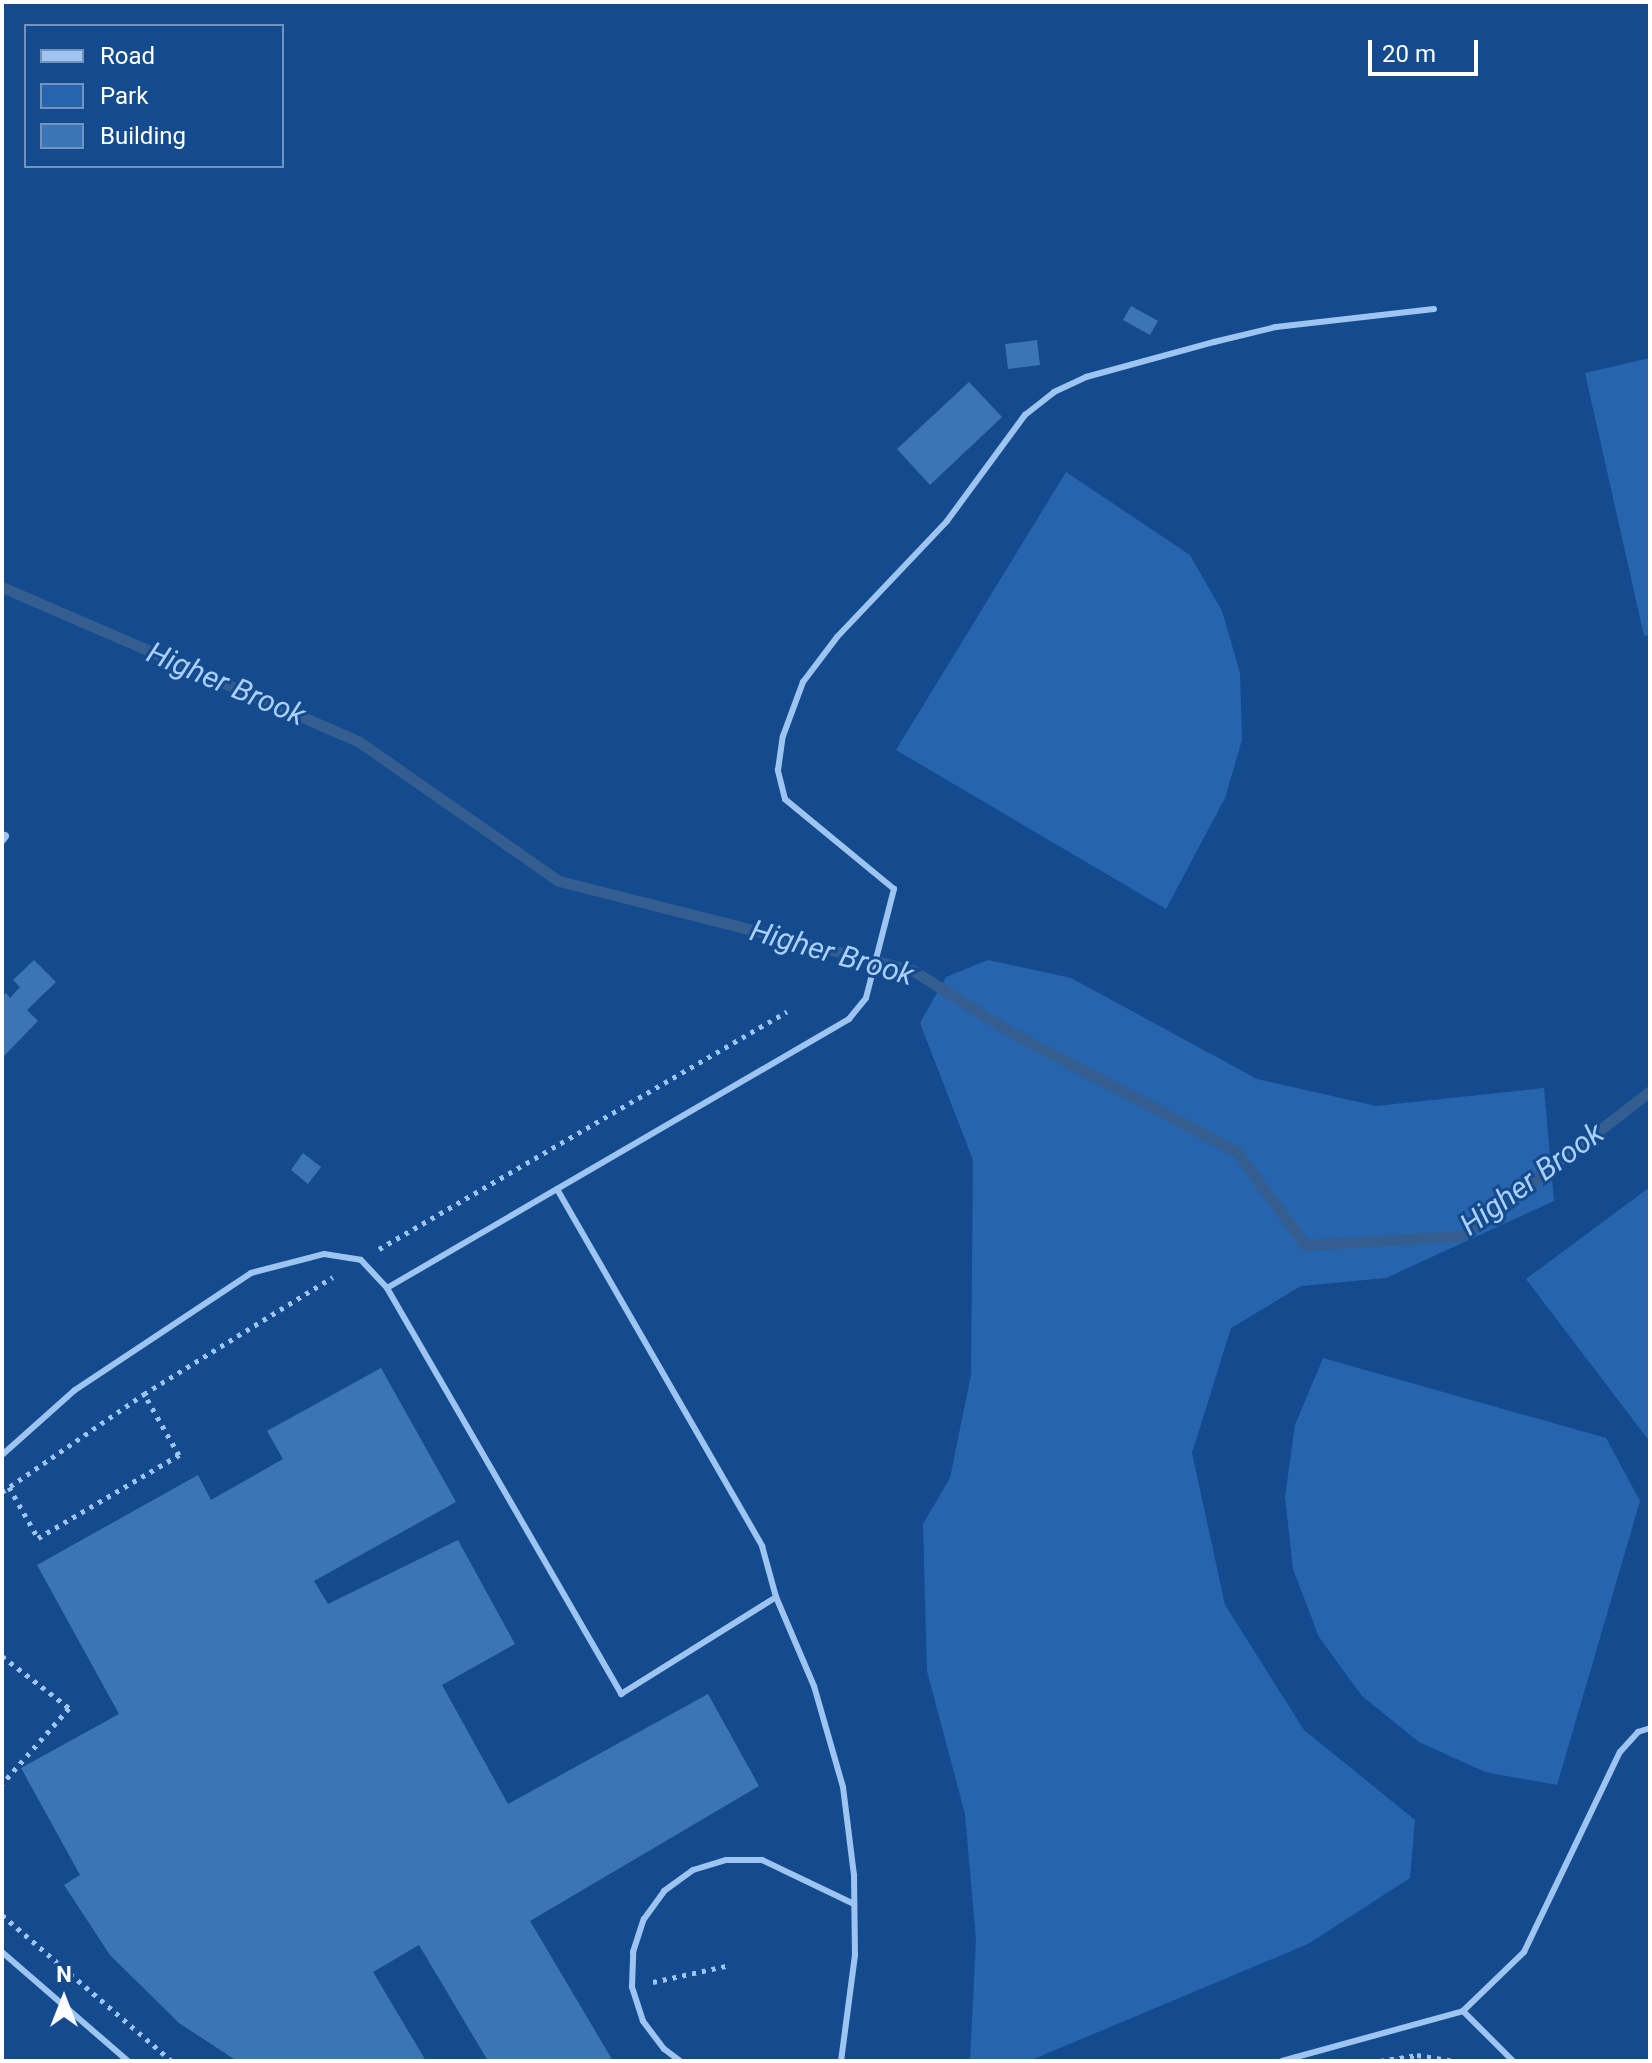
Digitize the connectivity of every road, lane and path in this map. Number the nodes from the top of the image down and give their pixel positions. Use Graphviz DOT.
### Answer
graph roads {
  1 [pos="1434,309"];
  2 [pos="787,1012"];
  3 [pos="557,1189"];
  4 [pos="361,1260"];
  5 [pos="387,1288"];
  6 [pos="144,1394"];
  7 [pos="2,1455"];
  8 [pos="9,1487"];
  9 [pos="2,1492"];
  10 [pos="776,1597"];
  11 [pos="2,1656"];
  12 [pos="1650,1728"];
  13 [pos="2,1784"];
  14 [pos="854,1904"];
  15 [pos="2,1915"];
  16 [pos="2,1952"];
  17 [pos="726,1966"];
  18 [pos="632,1987"];
  19 [pos="1463,2011"];
  20 [pos="128,2061"];
  21 [pos="172,2061"];
  22 [pos="680,2061"];
  23 [pos="841,2061"];
  24 [pos="1282,2061"];
  25 [pos="1380,2061"];
  26 [pos="1456,2061"];
  27 [pos="1513,2061"];
  1 -- 3 [label="lane"];
  2 -- 4 [label="path"];
  3 -- 5 [label="lane"];
  3 -- 10 [label="lane"];
  4 -- 5 [label="lane"];
  4 -- 6 [label="path"];
  4 -- 7 [label="lane"];
  5 -- 10 [label="lane"];
  6 -- 8 [label="path"];
  6 -- 8 [label="path"];
  8 -- 9 [label="path"];
  10 -- 14 [label="lane"];
  11 -- 13 [label="path"];
  12 -- 19 [label="lane"];
  14 -- 18 [label="lane"];
  14 -- 23 [label="lane"];
  15 -- 21 [label="path"];
  16 -- 20 [label="lane"];
  17 -- 18 [label="path"];
  18 -- 22 [label="lane"];
  19 -- 24 [label="lane"];
  19 -- 27 [label="lane"];
  25 -- 26 [label="path"];
}
